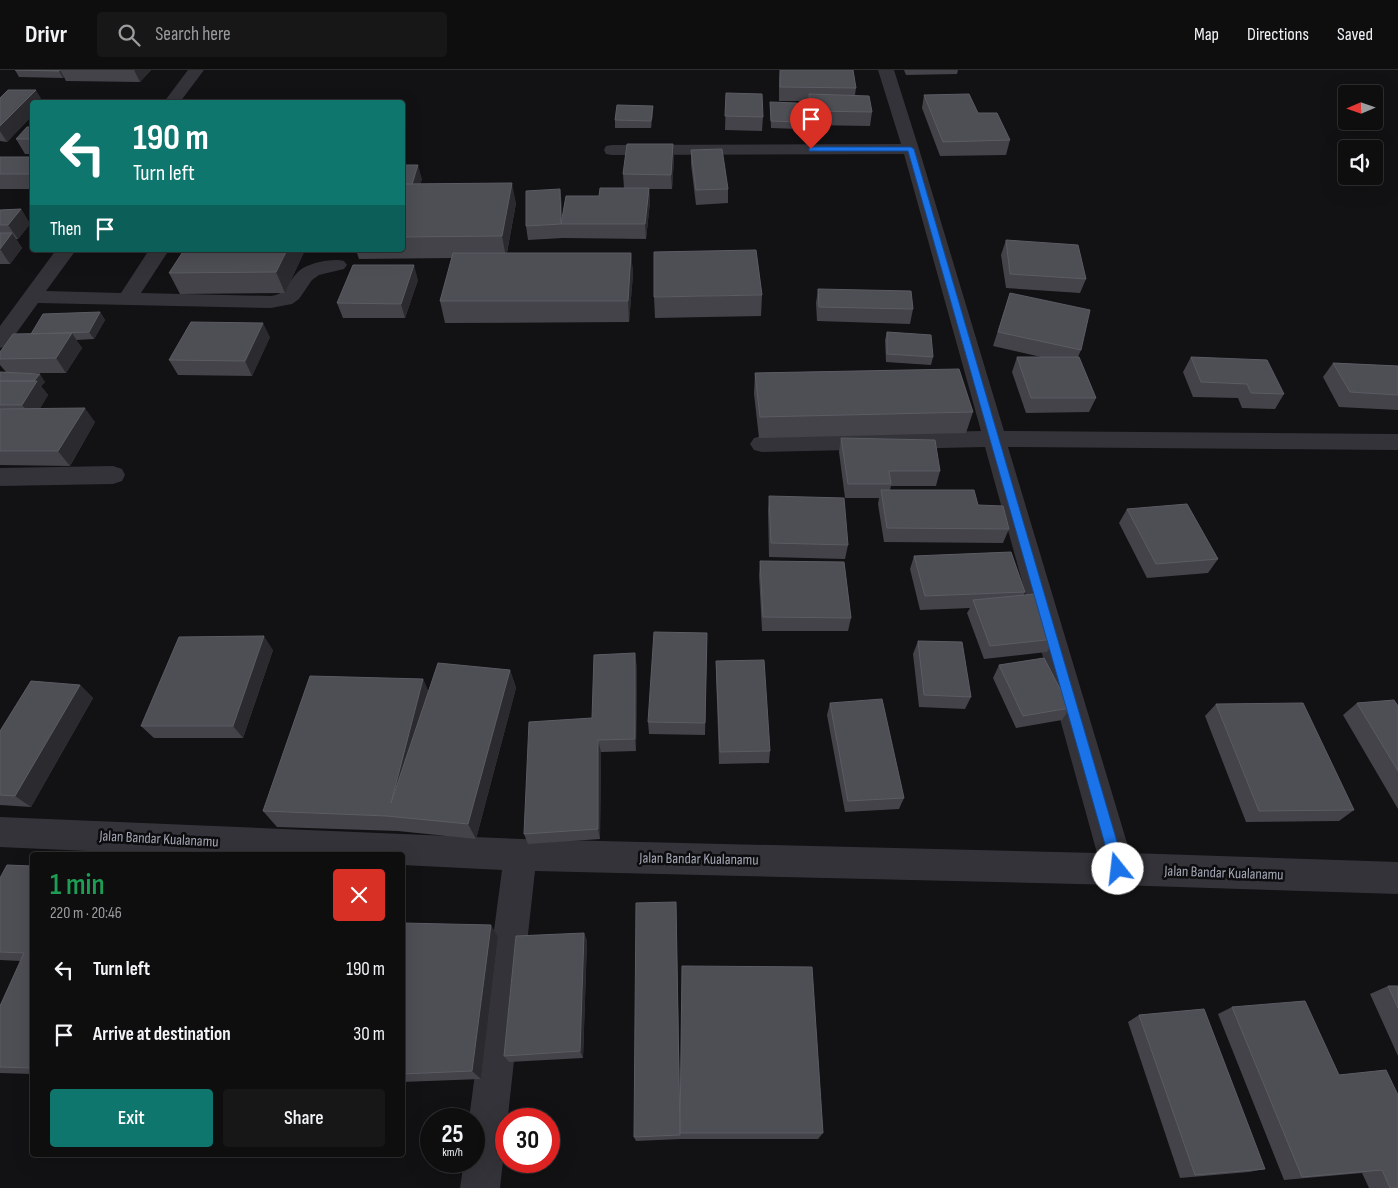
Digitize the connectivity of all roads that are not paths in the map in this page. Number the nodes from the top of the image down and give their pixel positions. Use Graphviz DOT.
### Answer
graph roads {
  1 [pos="196,70"];
  2 [pos="886,70"];
  3 [pos="174,100"];
  4 [pos="911,149"];
  5 [pos="612,150"];
  6 [pos="65,252"];
  7 [pos="158,252"];
  8 [pos="337,265"];
  9 [pos="33,296"];
  10 [pos="127,299"];
  11 [pos="0,341"];
  12 [pos="993,439"];
  13 [pos="1398,442"];
  14 [pos="762,444"];
  15 [pos="113,475"];
  16 [pos="0,477"];
  17 [pos="0,832"];
  18 [pos="520,855"];
  19 [pos="1118,869"];
  20 [pos="1398,878"];
  21 [pos="480,1188"];
  1 -- 3 [label="street"];
  2 -- 4 [label="street"];
  4 -- 5 [label="street"];
  4 -- 12 [label="street"];
  6 -- 9 [label="street"];
  7 -- 10 [label="street"];
  8 -- 10 [label="street"];
  9 -- 10 [label="street"];
  9 -- 11 [label="street"];
  12 -- 13 [label="street"];
  12 -- 14 [label="street"];
  12 -- 19 [label="street"];
  15 -- 16 [label="street"];
  17 -- 18 [label="street, Jalan Bandar Kualanamu"];
  18 -- 19 [label="street, Jalan Bandar Kualanamu"];
  18 -- 21 [label="street"];
  19 -- 20 [label="street, Jalan Bandar Kualanamu"];
}
